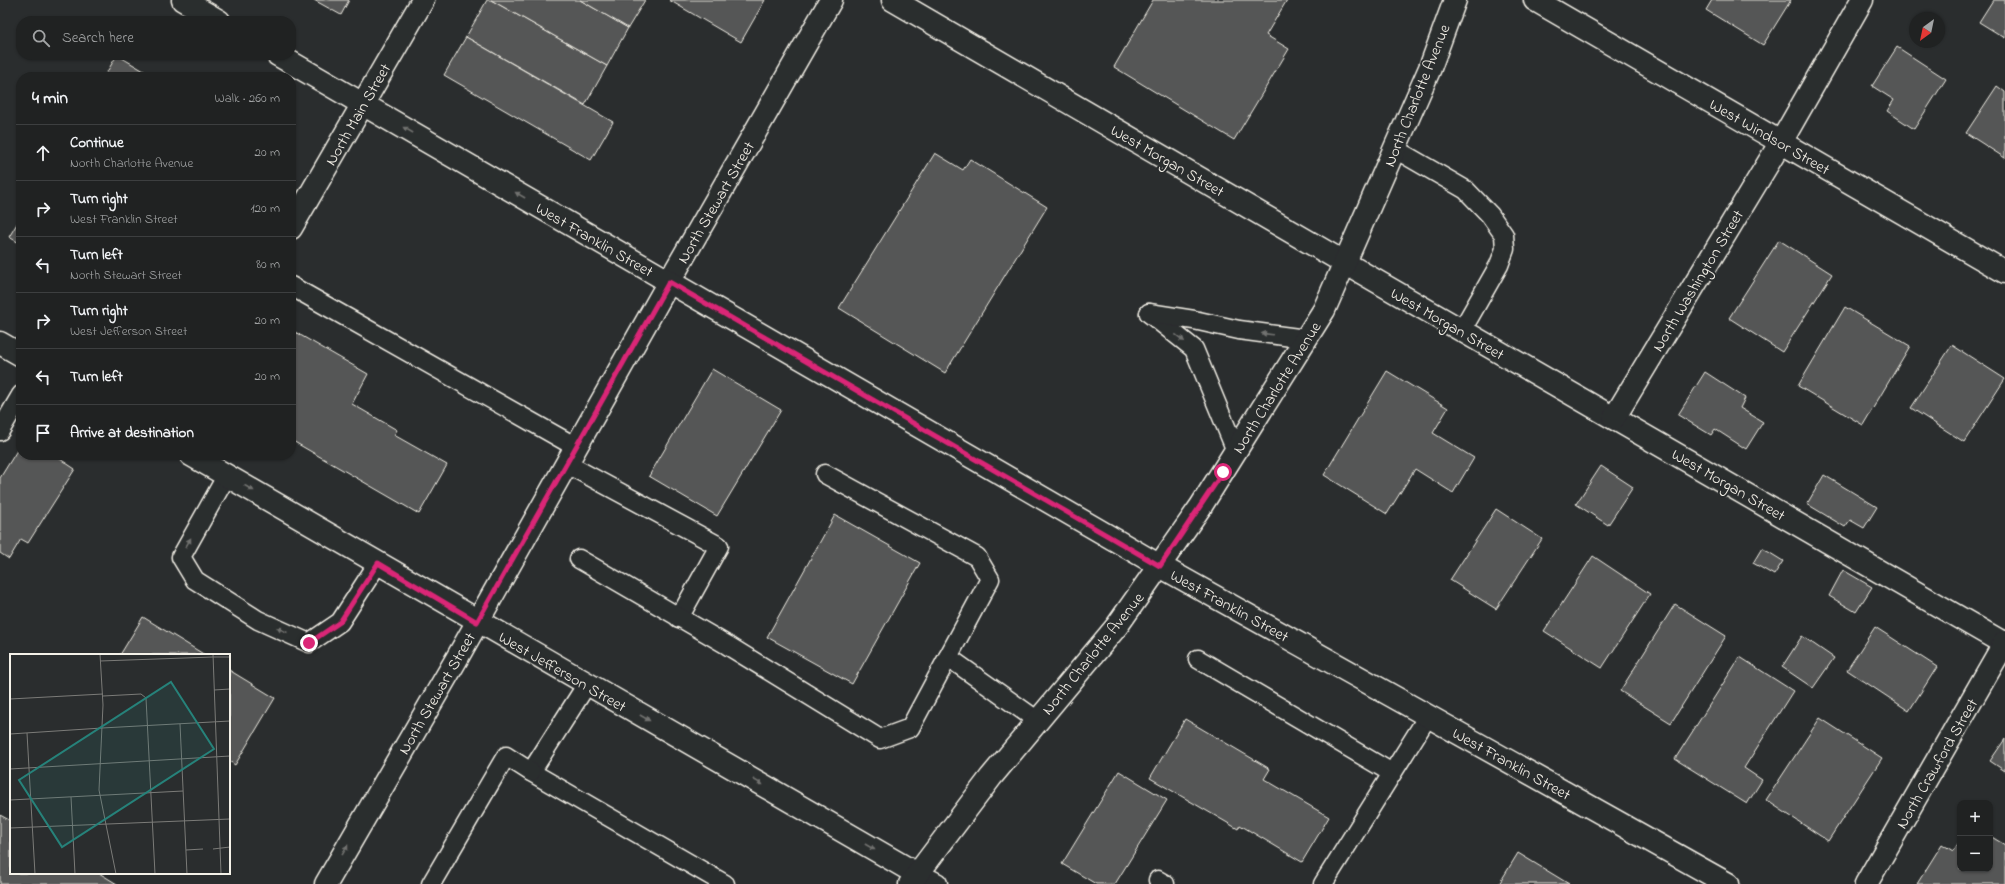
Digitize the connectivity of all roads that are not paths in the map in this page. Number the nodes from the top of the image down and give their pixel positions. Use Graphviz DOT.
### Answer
graph roads {
  1 [pos="183,0"];
  2 [pos="423,0"];
  3 [pos="831,0"];
  4 [pos="893,0"];
  5 [pos="1455,0"];
  6 [pos="1535,0"];
  7 [pos="1862,0"];
  8 [pos="210,16"];
  9 [pos="287,60"];
  10 [pos="363,104"];
  11 [pos="1781,142"];
  12 [pos="1395,148"];
  13 [pos="296,219"];
  14 [pos="1345,264"];
  15 [pos="2005,272"];
  16 [pos="669,282"];
  17 [pos="296,289"];
  18 [pos="1462,330"];
  19 [pos="1306,339"];
  20 [pos="0,343"];
  21 [pos="16,352"];
  22 [pos="16,404"];
  23 [pos="1614,418"];
  24 [pos="0,431"];
  25 [pos="1236,451"];
  26 [pos="571,455"];
  27 [pos="200,460"];
  28 [pos="825,474"];
  29 [pos="227,476"];
  30 [pos="579,559"];
  31 [pos="378,563"];
  32 [pos="1160,566"];
  33 [pos="679,618"];
  34 [pos="477,622"];
  35 [pos="2005,643"];
  36 [pos="948,657"];
  37 [pos="1198,659"];
  38 [pos="587,684"];
  39 [pos="1428,716"];
  40 [pos="1038,721"];
  41 [pos="531,772"];
  42 [pos="1392,773"];
  43 [pos="914,879"];
  44 [pos="326,884"];
  45 [pos="431,884"];
  46 [pos="725,884"];
  47 [pos="936,884"];
  48 [pos="1323,884"];
  49 [pos="1728,884"];
  50 [pos="1866,884"];
  1 -- 8 [label="street"];
  2 -- 10 [label="street, North Main Street"];
  3 -- 16 [label="street, North Stewart Street"];
  4 -- 14 [label="street, West Morgan Street"];
  5 -- 12 [label="street, North Charlotte Avenue"];
  6 -- 11 [label="street, West Windsor Street"];
  7 -- 11 [label="street, North Washington Street"];
  9 -- 10 [label="street, West Franklin Street"];
  10 -- 13 [label="street, North Main Street"];
  16 -- 10 [label="street, West Franklin Street, one-way"];
  11 -- 15 [label="street, West Windsor Street"];
  11 -- 23 [label="street, North Washington Street"];
  12 -- 14 [label="street, North Charlotte Avenue"];
  12 -- 18 [label="lane"];
  14 -- 18 [label="street, West Morgan Street"];
  14 -- 19 [label="street, North Charlotte Avenue"];
  16 -- 26 [label="street, North Stewart Street"];
  16 -- 32 [label="street, West Franklin Street"];
  17 -- 26 [label="lane"];
  18 -- 23 [label="street, West Morgan Street"];
  19 -- 25 [label="street, North Charlotte Avenue"];
  19 -- 25 [label="lane, one-way"];
  20 -- 21 [label="street"];
  22 -- 24 [label="lane"];
  23 -- 35 [label="street, West Morgan Street"];
  25 -- 32 [label="street, North Charlotte Avenue"];
  26 -- 33 [label="lane"];
  26 -- 34 [label="street, North Stewart Street"];
  27 -- 29 [label="street, West Jefferson Street"];
  28 -- 36 [label="lane"];
  29 -- 31 [label="street, West Jefferson Street, one-way"];
  31 -- 29 [label="lane, one-way"];
  30 -- 33 [label="lane"];
  31 -- 34 [label="street, West Jefferson Street"];
  32 -- 39 [label="street, West Franklin Street"];
  32 -- 40 [label="street, North Charlotte Avenue"];
  33 -- 36 [label="lane"];
  34 -- 38 [label="street, West Jefferson Street"];
  44 -- 34 [label="street, North Stewart Street, one-way"];
  35 -- 50 [label="street, North Crawford Street"];
  36 -- 40 [label="lane"];
  37 -- 42 [label="lane"];
  38 -- 41 [label="lane"];
  38 -- 43 [label="street, West Jefferson Street, one-way"];
  39 -- 42 [label="lane"];
  39 -- 49 [label="street, West Franklin Street"];
  40 -- 43 [label="street, North Charlotte Avenue"];
  41 -- 45 [label="lane"];
  41 -- 46 [label="lane"];
  42 -- 48 [label="lane"];
  43 -- 47 [label="street, West Jefferson Street"];
}
